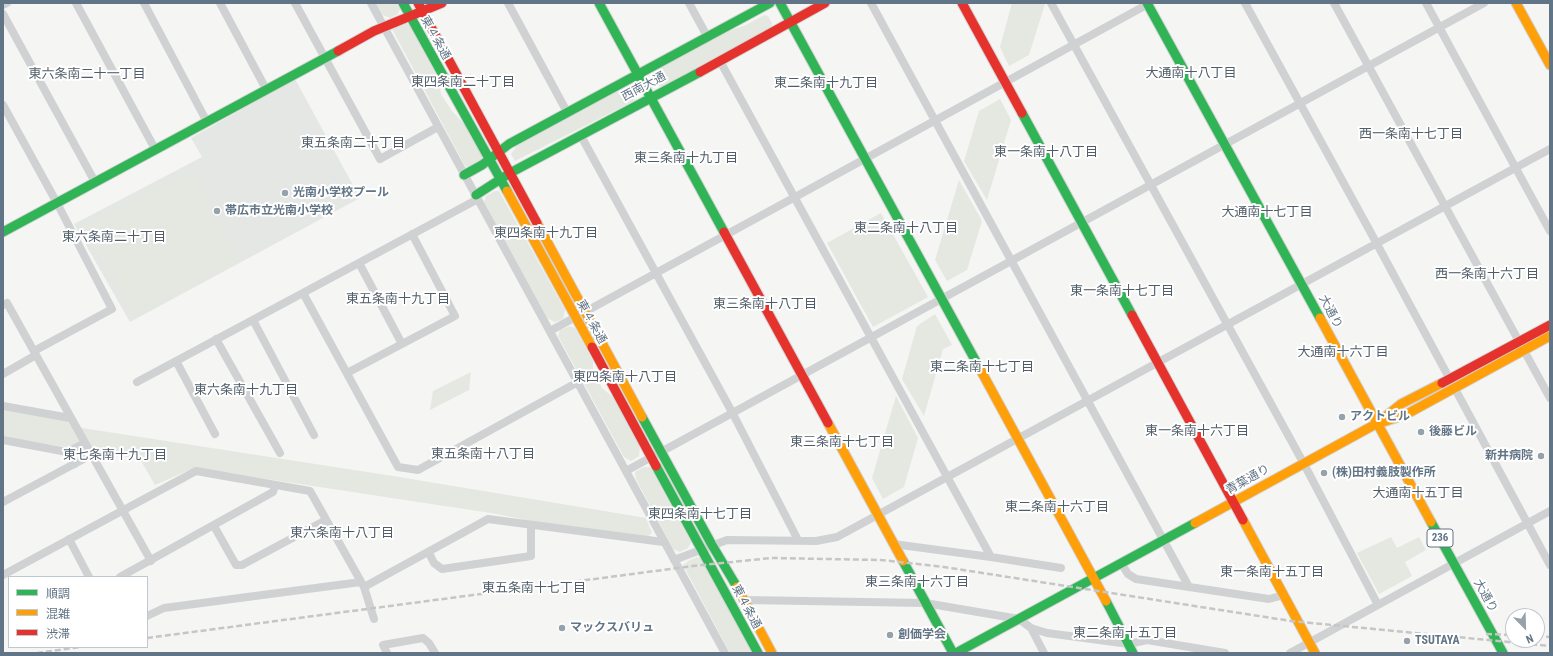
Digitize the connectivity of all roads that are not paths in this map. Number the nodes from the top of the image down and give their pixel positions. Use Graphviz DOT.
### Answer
graph roads {
  1 [pos="7,3"];
  2 [pos="76,3"];
  3 [pos="144,3"];
  4 [pos="220,3"];
  5 [pos="295,3"];
  6 [pos="371,3"];
  7 [pos="403,3"];
  8 [pos="442,3"];
  9 [pos="508,3"];
  10 [pos="599,3"];
  11 [pos="689,3"];
  12 [pos="770,3"];
  13 [pos="780,3"];
  14 [pos="825,3"];
  15 [pos="871,3"];
  16 [pos="962,3"];
  17 [pos="1051,3"];
  18 [pos="1244,3"];
  19 [pos="1334,3"];
  20 [pos="1426,3"];
  21 [pos="1484,3"];
  22 [pos="1516,3"];
  23 [pos="1149,4"];
  24 [pos="3,5"];
  25 [pos="420,7"];
  26 [pos="3,14"];
  27 [pos="410,16"];
  28 [pos="790,22"];
  29 [pos="384,26"];
  30 [pos="1439,27"];
  31 [pos="708,38"];
  32 [pos="1074,45"];
  33 [pos="325,57"];
  34 [pos="720,61"];
  35 [pos="1550,65"];
  36 [pos="1369,66"];
  37 [pos="638,75"];
  38 [pos="1006,82"];
  39 [pos="266,89"];
  40 [pos="650,97"];
  41 [pos="1299,104"];
  42 [pos="3,105"];
  43 [pos="567,112"];
  44 [pos="935,121"];
  45 [pos="207,122"];
  46 [pos="438,127"];
  47 [pos="581,136"];
  48 [pos="1225,145"];
  49 [pos="155,149"];
  50 [pos="1550,149"];
  51 [pos="499,152"];
  52 [pos="865,159"];
  53 [pos="489,160"];
  54 [pos="1516,168"];
  55 [pos="510,173"];
  56 [pos="464,175"];
  57 [pos="501,180"];
  58 [pos="95,182"];
  59 [pos="1151,185"];
  60 [pos="477,197"];
  61 [pos="795,197"];
  62 [pos="57,203"];
  63 [pos="1446,206"];
  64 [pos="1082,222"];
  65 [pos="1550,231"];
  66 [pos="3,232"];
  67 [pos="412,234"];
  68 [pos="725,235"];
  69 [pos="1377,244"];
  70 [pos="1010,261"];
  71 [pos="359,263"];
  72 [pos="656,273"];
  73 [pos="1302,284"];
  74 [pos="304,292"];
  75 [pos="941,299"];
  76 [pos="3,305"];
  77 [pos="586,312"];
  78 [pos="575,317"];
  79 [pos="253,320"];
  80 [pos="1227,325"];
  81 [pos="1550,325"];
  82 [pos="550,331"];
  83 [pos="1550,336"];
  84 [pos="872,337"];
  85 [pos="216,339"];
  86 [pos="1519,342"];
  87 [pos="402,344"];
  88 [pos="1524,350"];
  89 [pos="35,353"];
  90 [pos="176,361"];
  91 [pos="1156,362"];
  92 [pos="347,373"];
  93 [pos="3,374"];
  94 [pos="802,375"];
  95 [pos="137,382"];
  96 [pos="578,382"];
  97 [pos="1451,384"];
  98 [pos="1550,398"];
  99 [pos="1087,400"];
  100 [pos="3,406"];
  101 [pos="732,412"];
  102 [pos="70,418"];
  103 [pos="1376,424"];
  104 [pos="215,434"];
  105 [pos="314,436"];
  106 [pos="1017,438"];
  107 [pos="3,440"];
  108 [pos="85,443"];
  109 [pos="661,451"];
  110 [pos="67,452"];
  111 [pos="280,453"];
  112 [pos="91,455"];
  113 [pos="651,457"];
  114 [pos="74,464"];
  115 [pos="1304,464"];
  116 [pos="626,470"];
  117 [pos="948,477"];
  118 [pos="275,485"];
  119 [pos="3,502"];
  120 [pos="1234,502"];
  121 [pos="122,510"];
  122 [pos="1550,511"];
  123 [pos="878,516"];
  124 [pos="326,520"];
  125 [pos="1528,524"];
  126 [pos="214,526"];
  127 [pos="531,526"];
  128 [pos="69,539"];
  129 [pos="798,540"];
  130 [pos="1163,540"];
  131 [pos="663,542"];
  132 [pos="893,544"];
  133 [pos="712,545"];
  134 [pos="702,550"];
  135 [pos="428,553"];
  136 [pos="991,557"];
  137 [pos="674,560"];
  138 [pos="151,561"];
  139 [pos="1121,563"];
  140 [pos="1454,563"];
  141 [pos="1550,565"];
  142 [pos="1061,568"];
  143 [pos="15,573"];
  144 [pos="3,575"];
  145 [pos="88,576"];
  146 [pos="122,576"];
  147 [pos="1093,578"];
  148 [pos="363,585"];
  149 [pos="1189,587"];
  150 [pos="1284,595"];
  151 [pos="745,600"];
  152 [pos="925,603"];
  153 [pos="1378,605"];
  154 [pos="148,616"];
  155 [pos="374,619"];
  156 [pos="1019,619"];
  157 [pos="1031,628"];
  158 [pos="1310,642"];
  159 [pos="1129,644"];
  160 [pos="387,653"];
  161 [pos="435,653"];
  162 [pos="724,653"];
  163 [pos="758,653"];
  164 [pos="772,653"];
  165 [pos="954,653"];
  166 [pos="1044,653"];
  167 [pos="1133,653"];
  168 [pos="1225,653"];
  169 [pos="1290,653"];
  170 [pos="1315,653"];
  171 [pos="1502,653"];
  1 -- 24 [label="street"];
  2 -- 49 [label="street"];
  3 -- 45 [label="street"];
  4 -- 39 [label="street"];
  5 -- 33 [label="street"];
  6 -- 29 [label="street"];
  7 -- 27 [label="main road, 東４条通"];
  8 -- 25 [label="main road"];
  9 -- 43 [label="street"];
  10 -- 37 [label="main road"];
  11 -- 31 [label="street"];
  12 -- 31 [label="main road, 西南大通"];
  13 -- 28 [label="main road"];
  14 -- 28 [label="main road, 西南大通"];
  15 -- 44 [label="street"];
  16 -- 38 [label="main road"];
  17 -- 32 [label="street"];
  18 -- 41 [label="street"];
  19 -- 36 [label="street"];
  20 -- 30 [label="street"];
  21 -- 30 [label="street"];
  22 -- 35 [label="main road"];
  23 -- 32 [label="street"];
  23 -- 48 [label="main road, 大通り / 236"];
  25 -- 27 [label="main road"];
  25 -- 51 [label="main road, 東４条通"];
  26 -- 58 [label="street"];
  27 -- 29 [label="main road"];
  27 -- 53 [label="main road, 東４条通"];
  28 -- 34 [label="main road, 西南大通"];
  28 -- 52 [label="main road"];
  29 -- 33 [label="main road"];
  29 -- 46 [label="street"];
  30 -- 36 [label="street"];
  30 -- 54 [label="street"];
  31 -- 37 [label="main road, 西南大通"];
  32 -- 38 [label="street"];
  32 -- 59 [label="street"];
  33 -- 39 [label="main road"];
  33 -- 46 [label="street"];
  34 -- 40 [label="main road, 西南大通"];
  34 -- 61 [label="street"];
  36 -- 41 [label="street"];
  36 -- 63 [label="street"];
  37 -- 40 [label="main road"];
  37 -- 43 [label="main road, 西南大通"];
  38 -- 44 [label="street"];
  38 -- 64 [label="main road"];
  39 -- 45 [label="main road"];
  40 -- 47 [label="main road, 西南大通"];
  40 -- 68 [label="main road"];
  41 -- 48 [label="street"];
  41 -- 69 [label="street"];
  42 -- 62 [label="street"];
  43 -- 51 [label="main road, 西南大通"];
  44 -- 52 [label="street"];
  44 -- 70 [label="street"];
  45 -- 49 [label="main road"];
  46 -- 56 [label="street"];
  47 -- 55 [label="main road, 西南大通"];
  47 -- 72 [label="street"];
  48 -- 59 [label="street"];
  48 -- 73 [label="main road, 大通り / 236"];
  49 -- 58 [label="main road"];
  50 -- 54 [label="street"];
  51 -- 53 [label="main road, 西南大通"];
  51 -- 55 [label="main road, 東４条通"];
  52 -- 61 [label="street"];
  52 -- 75 [label="main road"];
  53 -- 56 [label="main road, 西南大通"];
  53 -- 57 [label="main road, 東４条通"];
  54 -- 63 [label="street"];
  54 -- 65 [label="street"];
  55 -- 57 [label="main road, 西南大通"];
  55 -- 77 [label="main road, 東４条通"];
  56 -- 60 [label="street"];
  57 -- 60 [label="main road, 西南大通"];
  57 -- 78 [label="main road, 東４条通"];
  58 -- 62 [label="main road"];
  59 -- 64 [label="street"];
  59 -- 80 [label="street"];
  60 -- 67 [label="street"];
  60 -- 82 [label="street"];
  61 -- 68 [label="street"];
  61 -- 84 [label="street"];
  62 -- 66 [label="main road"];
  62 -- 89 [label="street"];
  63 -- 69 [label="street"];
  63 -- 86 [label="street"];
  64 -- 70 [label="street"];
  64 -- 91 [label="main road"];
  67 -- 71 [label="street"];
  67 -- 87 [label="street"];
  68 -- 72 [label="street"];
  68 -- 94 [label="main road"];
  69 -- 73 [label="street"];
  69 -- 97 [label="street"];
  70 -- 75 [label="street"];
  70 -- 99 [label="street"];
  71 -- 74 [label="street"];
  71 -- 87 [label="street"];
  72 -- 77 [label="street"];
  72 -- 101 [label="street"];
  73 -- 80 [label="street"];
  73 -- 103 [label="main road, 大通り / 236"];
  74 -- 79 [label="street"];
  74 -- 92 [label="street"];
  75 -- 84 [label="street"];
  75 -- 106 [label="main road"];
  76 -- 89 [label="street"];
  77 -- 78 [label="street"];
  77 -- 109 [label="main road, 東４条通"];
  78 -- 82 [label="street"];
  78 -- 113 [label="main road, 東４条通"];
  79 -- 85 [label="street"];
  79 -- 105 [label="street"];
  80 -- 91 [label="street"];
  80 -- 115 [label="street"];
  81 -- 86 [label="main road, 青葉通り"];
  82 -- 96 [label="street"];
  83 -- 88 [label="main road"];
  84 -- 94 [label="street"];
  84 -- 117 [label="street"];
  85 -- 90 [label="street"];
  85 -- 111 [label="street"];
  86 -- 88 [label="street"];
  86 -- 97 [label="main road, 青葉通り"];
  87 -- 92 [label="street"];
  88 -- 97 [label="main road"];
  88 -- 98 [label="street"];
  89 -- 93 [label="street"];
  89 -- 102 [label="street"];
  90 -- 95 [label="street"];
  90 -- 104 [label="street"];
  91 -- 99 [label="street"];
  91 -- 120 [label="main road"];
  92 -- 96 [label="street"];
  94 -- 101 [label="street"];
  94 -- 123 [label="main road"];
  96 -- 116 [label="street"];
  97 -- 103 [label="main road, 青葉通り"];
  97 -- 125 [label="street"];
  99 -- 106 [label="street"];
  99 -- 130 [label="street"];
  100 -- 102 [label="street"];
  101 -- 109 [label="street"];
  101 -- 129 [label="street"];
  102 -- 108 [label="street"];
  103 -- 115 [label="main road, 青葉通り"];
  103 -- 140 [label="main road, 大通り / 236"];
  106 -- 117 [label="street"];
  106 -- 147 [label="main road"];
  107 -- 110 [label="street"];
  108 -- 110 [label="street"];
  108 -- 112 [label="street"];
  109 -- 113 [label="street"];
  109 -- 133 [label="main road, 東４条通"];
  110 -- 114 [label="street"];
  112 -- 114 [label="street"];
  112 -- 121 [label="street"];
  113 -- 116 [label="street"];
  113 -- 134 [label="main road, 東４条通"];
  114 -- 119 [label="street"];
  115 -- 120 [label="main road, 青葉通り"];
  115 -- 153 [label="street"];
  116 -- 131 [label="street"];
  117 -- 123 [label="street"];
  117 -- 136 [label="street"];
  118 -- 121 [label="street"];
  118 -- 124 [label="street"];
  118 -- 126 [label="street"];
  120 -- 130 [label="main road, 青葉通り"];
  120 -- 150 [label="main road"];
  121 -- 128 [label="street"];
  121 -- 138 [label="street"];
  122 -- 125 [label="street"];
  123 -- 129 [label="street"];
  123 -- 132 [label="main road"];
  124 -- 126 [label="street"];
  124 -- 148 [label="street"];
  125 -- 140 [label="street"];
  125 -- 141 [label="street"];
  126 -- 138 [label="street"];
  127 -- 131 [label="street"];
  127 -- 135 [label="street"];
  127 -- 135 [label="street"];
  128 -- 143 [label="street"];
  128 -- 145 [label="street"];
  129 -- 133 [label="street"];
  130 -- 139 [label="main road, 青葉通り"];
  130 -- 149 [label="street"];
  131 -- 137 [label="street"];
  132 -- 136 [label="street"];
  132 -- 152 [label="main road"];
  133 -- 134 [label="street"];
  133 -- 151 [label="main road, 東４条通"];
  134 -- 137 [label="street"];
  134 -- 163 [label="main road, 東４条通"];
  135 -- 148 [label="street"];
  136 -- 142 [label="street"];
  137 -- 162 [label="street"];
  138 -- 146 [label="street"];
  139 -- 147 [label="main road, 青葉通り"];
  139 -- 149 [label="street"];
  140 -- 153 [label="street"];
  140 -- 171 [label="main road, 大通り / 236"];
  143 -- 144 [label="street"];
  147 -- 156 [label="main road, 青葉通り"];
  147 -- 159 [label="main road"];
  148 -- 154 [label="street"];
  148 -- 155 [label="street"];
  149 -- 150 [label="street"];
  150 -- 158 [label="main road"];
  151 -- 152 [label="street"];
  151 -- 164 [label="main road, 東４条通"];
  152 -- 156 [label="street"];
  152 -- 165 [label="main road"];
  153 -- 158 [label="street"];
  156 -- 157 [label="street"];
  156 -- 165 [label="main road, 青葉通り"];
  157 -- 159 [label="street"];
  157 -- 166 [label="street"];
  158 -- 169 [label="street"];
  158 -- 170 [label="main road"];
  159 -- 167 [label="main road"];
  159 -- 168 [label="street"];
  160 -- 161 [label="street"];
}
